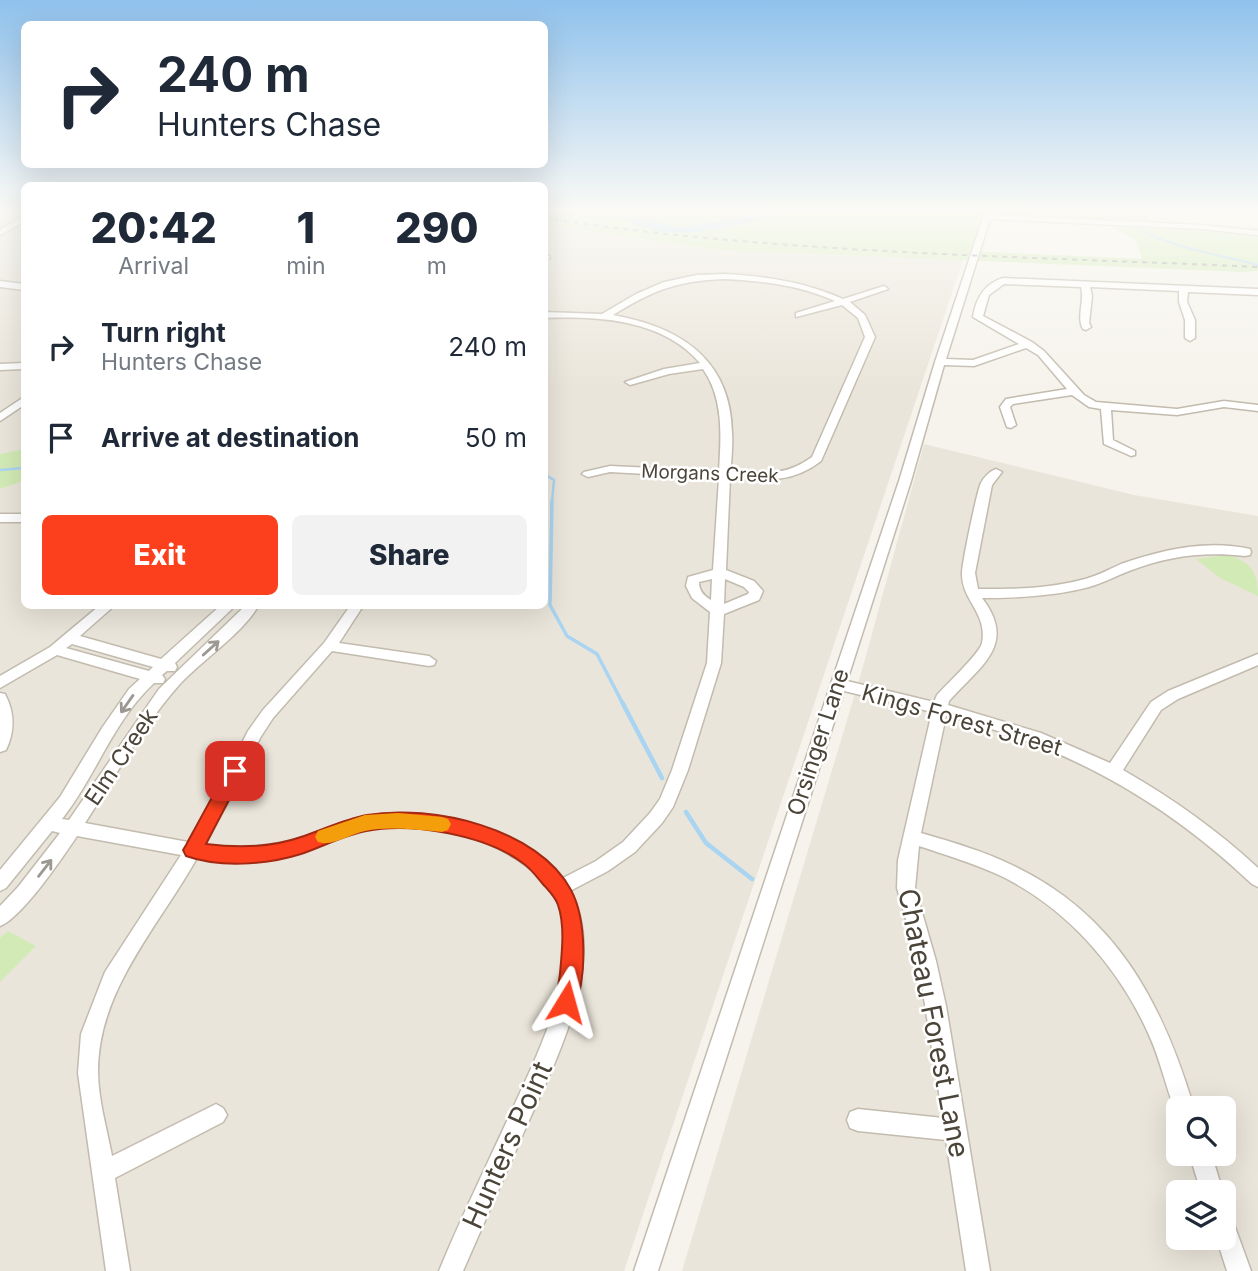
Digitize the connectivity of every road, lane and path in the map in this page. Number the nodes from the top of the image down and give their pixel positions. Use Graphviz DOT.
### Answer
graph roads {
  1 [pos="970,271"];
  2 [pos="0,284"];
  3 [pos="1084,284"];
  4 [pos="21,287"];
  5 [pos="884,289"];
  6 [pos="1184,289"];
  7 [pos="1258,292"];
  8 [pos="842,302"];
  9 [pos="548,315"];
  10 [pos="799,315"];
  11 [pos="604,317"];
  12 [pos="1086,327"];
  13 [pos="1190,338"];
  14 [pos="1029,344"];
  15 [pos="940,362"];
  16 [pos="707,365"];
  17 [pos="21,366"];
  18 [pos="0,367"];
  19 [pos="21,374"];
  20 [pos="0,375"];
  21 [pos="629,382"];
  22 [pos="1075,391"];
  23 [pos="21,404"];
  24 [pos="1106,407"];
  25 [pos="1258,408"];
  26 [pos="0,418"];
  27 [pos="1012,425"];
  28 [pos="1131,453"];
  29 [pos="996,472"];
  30 [pos="588,474"];
  31 [pos="724,475"];
  32 [pos="21,517"];
  33 [pos="0,518"];
  34 [pos="1245,552"];
  35 [pos="720,572"];
  36 [pos="972,593"];
  37 [pos="103,609"];
  38 [pos="225,609"];
  39 [pos="249,609"];
  40 [pos="355,609"];
  41 [pos="719,611"];
  42 [pos="69,638"];
  43 [pos="330,646"];
  44 [pos="55,650"];
  45 [pos="1258,659"];
  46 [pos="429,661"];
  47 [pos="164,665"];
  48 [pos="150,677"];
  49 [pos="179,677"];
  50 [pos="0,683"];
  51 [pos="837,684"];
  52 [pos="0,698"];
  53 [pos="940,711"];
  54 [pos="0,746"];
  55 [pos="1112,773"];
  56 [pos="50,824"];
  57 [pos="73,828"];
  58 [pos="912,837"];
  59 [pos="192,850"];
  60 [pos="1258,879"];
  61 [pos="0,883"];
  62 [pos="560,888"];
  63 [pos="0,918"];
  64 [pos="1181,1096"];
  65 [pos="216,1115"];
  66 [pos="858,1120"];
  67 [pos="956,1130"];
  68 [pos="102,1173"];
  69 [pos="1232,1250"];
  70 [pos="118,1271"];
  71 [pos="451,1271"];
  72 [pos="646,1271"];
  73 [pos="978,1271"];
  74 [pos="1239,1271"];
  1 -- 15 [label="street, Orsinger Lane"];
  2 -- 4 [label="street"];
  3 -- 6 [label="street"];
  3 -- 12 [label="street"];
  3 -- 14 [label="street"];
  5 -- 8 [label="street"];
  6 -- 7 [label="street"];
  6 -- 13 [label="street"];
  8 -- 10 [label="street"];
  8 -- 11 [label="street, Morgans Creek"];
  8 -- 31 [label="street, Morgans Creek"];
  9 -- 11 [label="street"];
  11 -- 16 [label="street"];
  14 -- 15 [label="street"];
  14 -- 22 [label="street"];
  15 -- 51 [label="street, Orsinger Lane"];
  16 -- 21 [label="street"];
  16 -- 31 [label="street"];
  17 -- 18 [label="street"];
  19 -- 20 [label="street"];
  22 -- 24 [label="street"];
  22 -- 27 [label="street"];
  23 -- 26 [label="street"];
  24 -- 25 [label="street"];
  24 -- 28 [label="street"];
  29 -- 36 [label="street, Chateau Forest Lane"];
  30 -- 31 [label="street, Morgans Creek"];
  31 -- 35 [label="street"];
  32 -- 33 [label="street"];
  34 -- 36 [label="street"];
  35 -- 41 [label="street"];
  35 -- 41 [label="street"];
  35 -- 41 [label="street"];
  36 -- 53 [label="street, Chateau Forest Lane"];
  37 -- 42 [label="street"];
  38 -- 47 [label="street, Elm Creek"];
  49 -- 39 [label="street, Elm Creek, one-way"];
  40 -- 43 [label="street"];
  41 -- 62 [label="street"];
  42 -- 44 [label="street"];
  42 -- 47 [label="street"];
  43 -- 46 [label="street"];
  43 -- 59 [label="street"];
  44 -- 48 [label="street"];
  44 -- 50 [label="street"];
  45 -- 55 [label="street"];
  47 -- 48 [label="street, Elm Creek"];
  47 -- 49 [label="street"];
  48 -- 49 [label="street"];
  48 -- 56 [label="street, Elm Creek, one-way"];
  49 -- 57 [label="street, Elm Creek"];
  51 -- 53 [label="street, Kings Forest Street"];
  51 -- 72 [label="street, Orsinger Lane"];
  52 -- 54 [label="street"];
  53 -- 55 [label="street, Kings Forest Street"];
  53 -- 58 [label="street, Chateau Forest Lane"];
  55 -- 60 [label="street, Kings Forest Street"];
  56 -- 57 [label="street, Hunters Point"];
  56 -- 61 [label="street, Elm Creek"];
  57 -- 59 [label="street, Hunters Point"];
  63 -- 57 [label="street, Elm Creek, one-way"];
  58 -- 64 [label="street"];
  58 -- 67 [label="street, Chateau Forest Lane"];
  59 -- 62 [label="street, Hunters Point"];
  59 -- 68 [label="street"];
  62 -- 71 [label="street, Hunters Point"];
  65 -- 68 [label="street"];
  66 -- 67 [label="street"];
  67 -- 73 [label="street, Chateau Forest Lane"];
  68 -- 70 [label="street"];
  69 -- 74 [label="street"];
}
